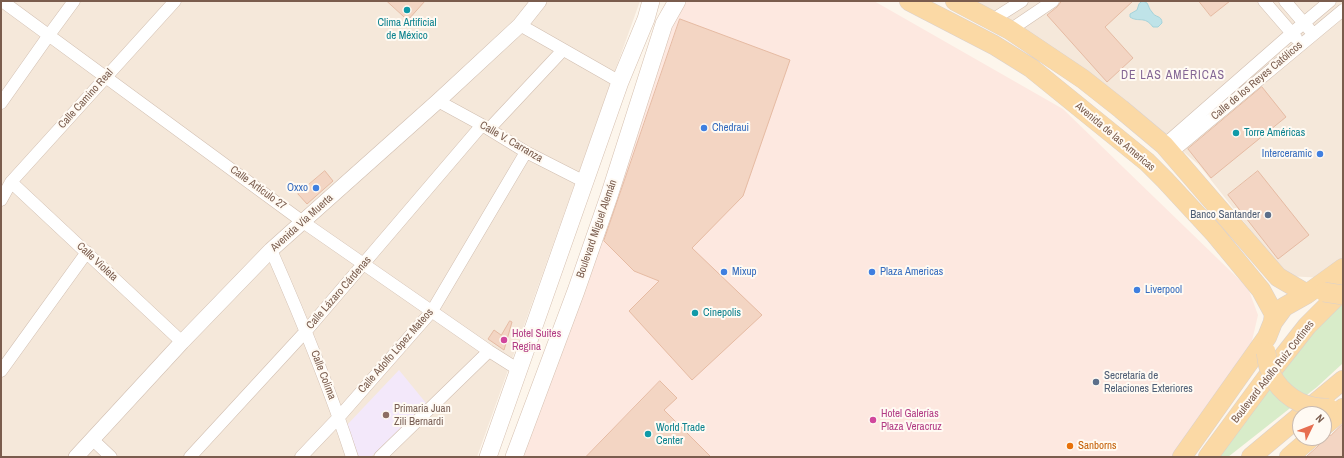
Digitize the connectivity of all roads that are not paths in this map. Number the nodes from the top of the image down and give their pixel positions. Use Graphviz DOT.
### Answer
graph roads {
  1 [pos="2,1"];
  2 [pos="74,1"];
  3 [pos="174,1"];
  4 [pos="540,1"];
  5 [pos="651,1"];
  6 [pos="677,1"];
  7 [pos="909,1"];
  8 [pos="955,1"];
  9 [pos="1022,1"];
  10 [pos="1054,1"];
  11 [pos="1264,1"];
  12 [pos="1285,1"];
  13 [pos="1330,1"];
  14 [pos="1343,10"];
  15 [pos="992,20"];
  16 [pos="1303,23"];
  17 [pos="520,25"];
  18 [pos="1010,30"];
  19 [pos="1292,33"];
  20 [pos="1313,34"];
  21 [pos="49,35"];
  22 [pos="1301,44"];
  23 [pos="563,50"];
  24 [pos="106,77"];
  25 [pos="1082,79"];
  26 [pos="620,82"];
  27 [pos="1068,98"];
  28 [pos="438,101"];
  29 [pos="1,103"];
  30 [pos="485,127"];
  31 [pos="1168,149"];
  32 [pos="526,152"];
  33 [pos="11,182"];
  34 [pos="585,182"];
  35 [pos="1,200"];
  36 [pos="303,222"];
  37 [pos="271,250"];
  38 [pos="87,252"];
  39 [pos="364,264"];
  40 [pos="1343,268"];
  41 [pos="1343,290"];
  42 [pos="1316,293"];
  43 [pos="1343,296"];
  44 [pos="432,311"];
  45 [pos="306,331"];
  46 [pos="1269,337"];
  47 [pos="182,342"];
  48 [pos="488,351"];
  49 [pos="519,370"];
  50 [pos="1,371"];
  51 [pos="1343,380"];
  52 [pos="1312,406"];
  53 [pos="1338,407"];
  54 [pos="339,417"];
  55 [pos="1332,419"];
  56 [pos="1292,423"];
  57 [pos="92,439"];
  58 [pos="1302,446"];
  59 [pos="76,457"];
  60 [pos="111,457"];
  61 [pos="190,457"];
  62 [pos="301,457"];
  63 [pos="352,457"];
  64 [pos="380,457"];
  65 [pos="488,457"];
  66 [pos="514,457"];
  67 [pos="1182,457"];
  68 [pos="1208,457"];
  69 [pos="1252,457"];
  70 [pos="1289,457"];
  1 -- 21 [label="street, Calle Artículo 27"];
  2 -- 21 [label="street"];
  3 -- 24 [label="street, Calle Camino Real"];
  4 -- 17 [label="street, Avenida Vía Muerta"];
  5 -- 26 [label="main road"];
  6 -- 66 [label="main road, Boulevard Miguel Alemán"];
  7 -- 27 [label="main road, Avenida de las Americas"];
  8 -- 15 [label="main road"];
  9 -- 15 [label="street"];
  10 -- 18 [label="street"];
  11 -- 19 [label="street"];
  12 -- 16 [label="street"];
  13 -- 16 [label="street, Calle de los Reyes Católicos"];
  14 -- 20 [label="street, Calle de los Reyes Católicos"];
  15 -- 18 [label="main road"];
  16 -- 19 [label="street, Calle de los Reyes Católicos"];
  16 -- 20 [label="street"];
  17 -- 23 [label="street"];
  17 -- 28 [label="street, Avenida Vía Muerta"];
  18 -- 25 [label="main road"];
  19 -- 22 [label="street"];
  19 -- 31 [label="street, Calle de los Reyes Católicos"];
  20 -- 22 [label="street, Calle de los Reyes Católicos"];
  21 -- 24 [label="street, Calle Artículo 27"];
  21 -- 29 [label="street"];
  22 -- 31 [label="street, Calle de los Reyes Católicos"];
  23 -- 26 [label="street"];
  23 -- 30 [label="street, Calle Lázaro Cárdenas"];
  24 -- 33 [label="street, Calle Camino Real"];
  24 -- 36 [label="street, Calle Artículo 27"];
  25 -- 27 [label="main road"];
  25 -- 31 [label="main road"];
  26 -- 34 [label="main road"];
  27 -- 46 [label="main road, Avenida de las Americas"];
  28 -- 30 [label="street, Calle V. Carranza"];
  28 -- 36 [label="street, Avenida Vía Muerta"];
  30 -- 32 [label="street, Calle V. Carranza"];
  30 -- 39 [label="street, Calle Lázaro Cárdenas"];
  31 -- 42 [label="main road"];
  32 -- 34 [label="street, Calle V. Carranza"];
  32 -- 44 [label="street, Calle Adolfo López Mateos"];
  33 -- 35 [label="street, Calle Camino Real"];
  33 -- 38 [label="street, Calle Violeta"];
  34 -- 49 [label="main road"];
  36 -- 37 [label="street, Avenida Vía Muerta"];
  36 -- 39 [label="street, Calle Artículo 27"];
  37 -- 45 [label="street, Calle Colima"];
  37 -- 47 [label="street, Avenida Vía Muerta"];
  38 -- 47 [label="street, Calle Violeta"];
  38 -- 50 [label="street"];
  39 -- 44 [label="street, Calle Artículo 27"];
  39 -- 45 [label="street, Calle Lázaro Cárdenas"];
  40 -- 42 [label="main road"];
  41 -- 68 [label="main road, Boulevard Adolfo Ruiz Cortines"];
  42 -- 43 [label="main road, bridge"];
  42 -- 46 [label="main road"];
  44 -- 48 [label="street, Calle Artículo 27"];
  44 -- 54 [label="street, Calle Adolfo López Mateos"];
  45 -- 54 [label="street, Calle Colima"];
  45 -- 61 [label="street, Calle Lázaro Cárdenas"];
  46 -- 53 [label="main road, Avenida de las Americas, bridge"];
  46 -- 67 [label="main road"];
  47 -- 57 [label="street, Avenida Vía Muerta"];
  48 -- 49 [label="street, Calle Artículo 27"];
  48 -- 64 [label="street"];
  49 -- 65 [label="main road"];
  51 -- 52 [label="main road"];
  53 -- 55 [label="main road"];
  54 -- 62 [label="street, Calle Adolfo López Mateos"];
  54 -- 63 [label="street, Calle Colima"];
  56 -- 69 [label="main road"];
  57 -- 59 [label="street, Avenida Vía Muerta"];
  57 -- 60 [label="street"];
  58 -- 70 [label="main road"];
}
